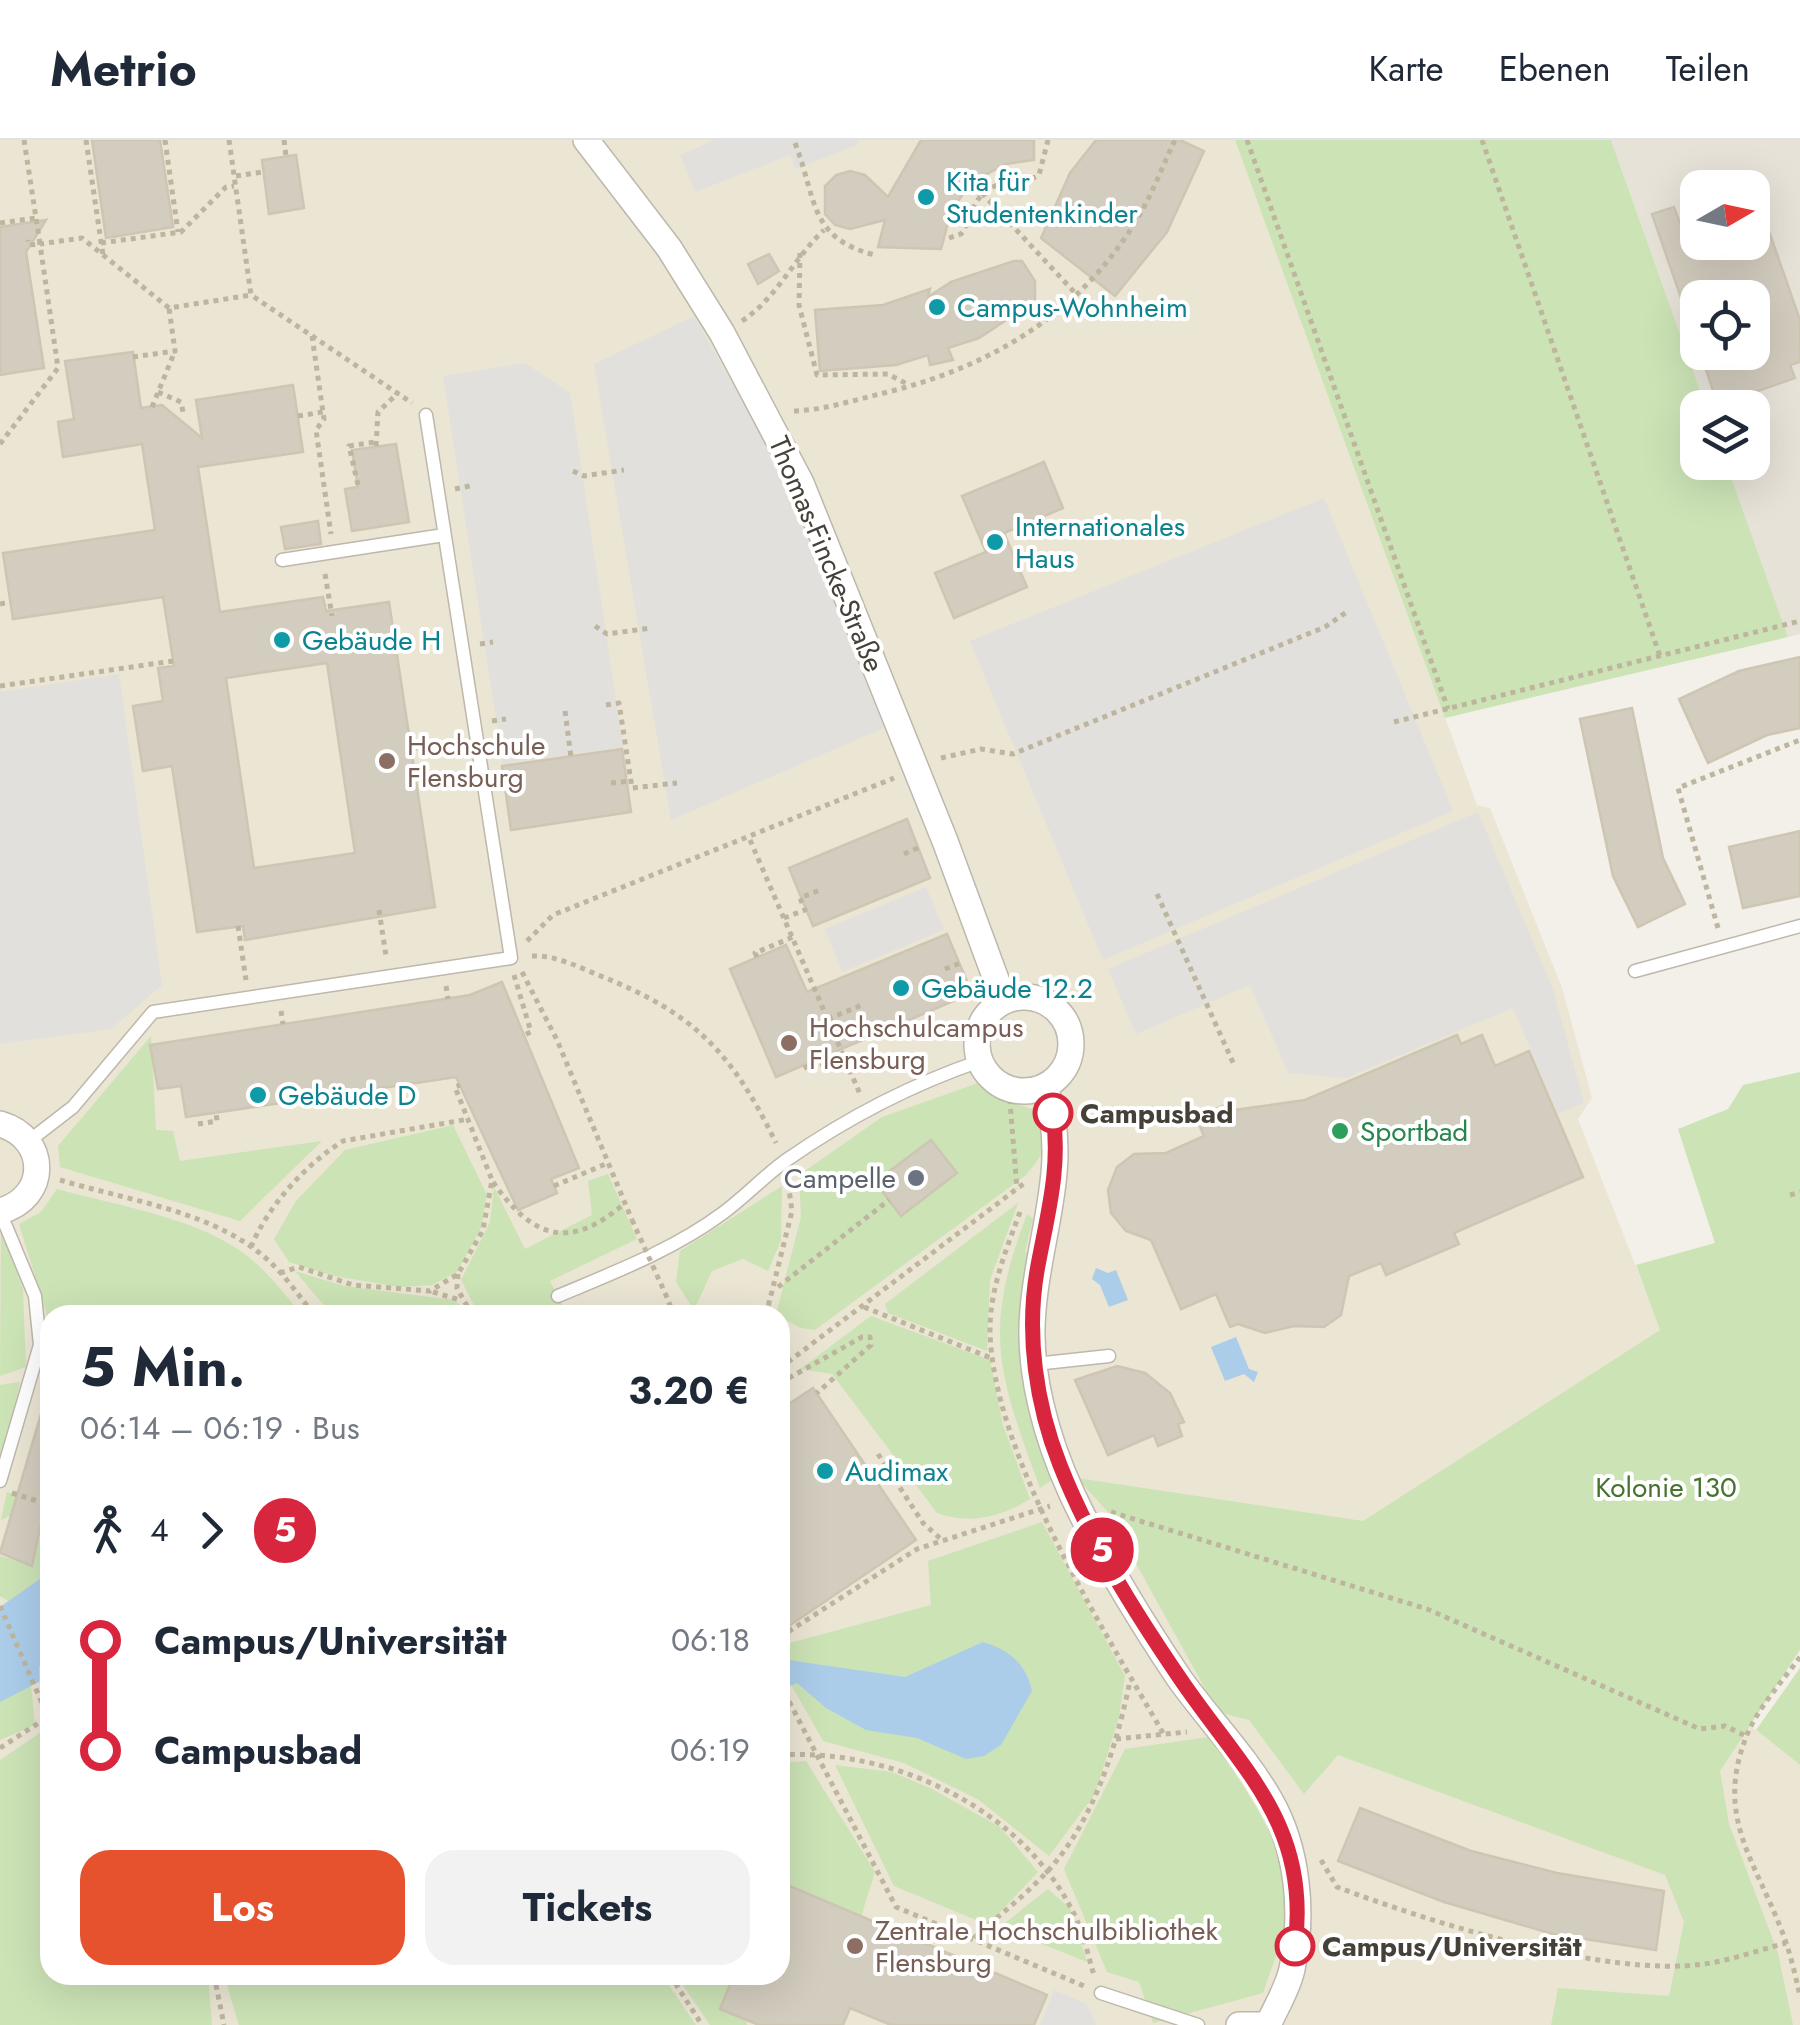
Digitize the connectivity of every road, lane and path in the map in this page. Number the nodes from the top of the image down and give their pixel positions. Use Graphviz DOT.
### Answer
graph roads {
  1 [pos="24,140"];
  2 [pos="86,140"];
  3 [pos="164,140"];
  4 [pos="230,140"];
  5 [pos="284,140"];
  6 [pos="586,140"];
  7 [pos="1048,140"];
  8 [pos="1175,140"];
  9 [pos="1247,140"];
  10 [pos="1482,140"];
  11 [pos="795,143"];
  12 [pos="286,156"];
  13 [pos="262,170"];
  14 [pos="235,176"];
  15 [pos="236,186"];
  16 [pos="982,193"];
  17 [pos="36,218"];
  18 [pos="0,223"];
  19 [pos="824,230"];
  20 [pos="178,232"];
  21 [pos="949,238"];
  22 [pos="28,240"];
  23 [pos="102,243"];
  24 [pos="40,244"];
  25 [pos="800,253"];
  26 [pos="103,255"];
  27 [pos="875,255"];
  28 [pos="251,295"];
  29 [pos="1077,295"];
  30 [pos="169,308"];
  31 [pos="722,334"];
  32 [pos="312,336"];
  33 [pos="175,350"];
  34 [pos="133,356"];
  35 [pos="912,386"];
  36 [pos="158,392"];
  37 [pos="398,393"];
  38 [pos="152,407"];
  39 [pos="183,412"];
  40 [pos="323,412"];
  41 [pos="766,412"];
  42 [pos="426,415"];
  43 [pos="298,416"];
  44 [pos="0,444"];
  45 [pos="624,470"];
  46 [pos="573,471"];
  47 [pos="358,485"];
  48 [pos="444,536"];
  49 [pos="328,553"];
  50 [pos="282,560"];
  51 [pos="10,602"];
  52 [pos="0,604"];
  53 [pos="1348,611"];
  54 [pos="332,616"];
  55 [pos="1800,621"];
  56 [pos="595,626"];
  57 [pos="650,628"];
  58 [pos="1660,656"];
  59 [pos="173,661"];
  60 [pos="0,686"];
  61 [pos="606,704"];
  62 [pos="565,710"];
  63 [pos="1448,710"];
  64 [pos="1394,722"];
  65 [pos="476,739"];
  66 [pos="1800,740"];
  67 [pos="415,748"];
  68 [pos="572,756"];
  69 [pos="916,769"];
  70 [pos="630,781"];
  71 [pos="676,783"];
  72 [pos="611,784"];
  73 [pos="750,840"];
  74 [pos="820,890"];
  75 [pos="1157,894"];
  76 [pos="379,910"];
  77 [pos="784,918"];
  78 [pos="238,926"];
  79 [pos="1800,926"];
  80 [pos="793,937"];
  81 [pos="1724,945"];
  82 [pos="511,958"];
  83 [pos="757,958"];
  84 [pos="1635,971"];
  85 [pos="389,976"];
  86 [pos="531,982"];
  87 [pos="249,998"];
  88 [pos="518,1002"];
  89 [pos="1004,1002"];
  90 [pos="862,1005"];
  91 [pos="828,1019"];
  92 [pos="524,1035"];
  93 [pos="844,1056"];
  94 [pos="980,1061"];
  95 [pos="805,1065"];
  96 [pos="1236,1067"];
  97 [pos="460,1084"];
  98 [pos="1046,1087"];
  99 [pos="1008,1089"];
  100 [pos="866,1107"];
  101 [pos="216,1112"];
  102 [pos="469,1119"];
  103 [pos="0,1124"];
  104 [pos="198,1124"];
  105 [pos="30,1140"];
  106 [pos="785,1161"];
  107 [pos="608,1163"];
  108 [pos="1057,1173"];
  109 [pos="38,1174"];
  110 [pos="492,1180"];
  111 [pos="554,1186"];
  112 [pos="1017,1189"];
  113 [pos="1800,1192"];
  114 [pos="1790,1194"];
  115 [pos="889,1200"];
  116 [pos="625,1203"];
  117 [pos="0,1212"];
  118 [pos="251,1247"];
  119 [pos="280,1272"];
  120 [pos="458,1274"];
  121 [pos="775,1289"];
  122 [pos="430,1291"];
  123 [pos="558,1296"];
  124 [pos="463,1301"];
  125 [pos="306,1305"];
  126 [pos="466,1305"];
  127 [pos="669,1305"];
  128 [pos="769,1305"];
  129 [pos="864,1308"];
  130 [pos="1109,1356"];
  131 [pos="993,1359"];
  132 [pos="790,1361"];
  133 [pos="1035,1364"];
  134 [pos="790,1377"];
  135 [pos="817,1393"];
  136 [pos="878,1454"];
  137 [pos="0,1481"];
  138 [pos="0,1490"];
  139 [pos="1073,1496"];
  140 [pos="40,1502"];
  141 [pos="942,1540"];
  142 [pos="0,1606"];
  143 [pos="790,1631"];
  144 [pos="1800,1656"];
  145 [pos="1130,1678"];
  146 [pos="40,1700"];
  147 [pos="790,1703"];
  148 [pos="40,1722"];
  149 [pos="1216,1728"];
  150 [pos="1746,1736"];
  151 [pos="1116,1739"];
  152 [pos="0,1748"];
  153 [pos="814,1753"];
  154 [pos="790,1754"];
  155 [pos="1314,1849"];
  156 [pos="1046,1874"];
  157 [pos="973,1938"];
  158 [pos="1786,1943"];
  159 [pos="216,1985"];
  160 [pos="676,1985"];
  161 [pos="1100,1993"];
  162 [pos="1800,1996"];
  163 [pos="224,2025"];
  164 [pos="702,2025"];
  165 [pos="1198,2025"];
  166 [pos="1238,2025"];
  167 [pos="1268,2025"];
  1 -- 17 [label="path"];
  2 -- 23 [label="path"];
  3 -- 20 [label="path"];
  4 -- 14 [label="path"];
  5 -- 12 [label="path"];
  6 -- 31 [label="street, Thomas-Fincke-Straße"];
  7 -- 16 [label="path"];
  8 -- 29 [label="path"];
  9 -- 63 [label="path"];
  10 -- 58 [label="path"];
  11 -- 19 [label="path"];
  13 -- 14 [label="path"];
  14 -- 15 [label="path"];
  15 -- 20 [label="path"];
  15 -- 28 [label="path"];
  16 -- 21 [label="path"];
  16 -- 29 [label="path"];
  17 -- 18 [label="path"];
  17 -- 24 [label="path"];
  19 -- 25 [label="path"];
  19 -- 27 [label="path"];
  20 -- 23 [label="path"];
  22 -- 24 [label="path"];
  23 -- 26 [label="path"];
  24 -- 26 [label="path"];
  24 -- 44 [label="path"];
  25 -- 31 [label="path"];
  25 -- 35 [label="path"];
  26 -- 30 [label="path"];
  28 -- 30 [label="path"];
  28 -- 32 [label="path"];
  29 -- 35 [label="path"];
  30 -- 33 [label="path"];
  31 -- 41 [label="street, Thomas-Fincke-Straße"];
  32 -- 37 [label="path"];
  32 -- 40 [label="path"];
  33 -- 34 [label="path"];
  33 -- 36 [label="path"];
  35 -- 41 [label="path"];
  36 -- 38 [label="path"];
  36 -- 39 [label="path"];
  37 -- 42 [label="path"];
  37 -- 47 [label="path"];
  40 -- 43 [label="path"];
  40 -- 49 [label="path"];
  41 -- 69 [label="street, Thomas-Fincke-Straße"];
  42 -- 48 [label="lane"];
  45 -- 46 [label="path"];
  48 -- 49 [label="lane"];
  48 -- 65 [label="lane"];
  49 -- 50 [label="lane"];
  49 -- 54 [label="path"];
  51 -- 52 [label="path"];
  53 -- 69 [label="path"];
  55 -- 58 [label="path"];
  56 -- 57 [label="path"];
  58 -- 63 [label="path"];
  59 -- 60 [label="path"];
  61 -- 70 [label="path"];
  62 -- 68 [label="path"];
  63 -- 64 [label="path"];
  65 -- 67 [label="path"];
  65 -- 82 [label="lane"];
  66 -- 81 [label="path"];
  69 -- 73 [label="path"];
  69 -- 89 [label="street, Thomas-Fincke-Straße"];
  70 -- 71 [label="path"];
  70 -- 72 [label="path"];
  73 -- 77 [label="path"];
  73 -- 82 [label="path"];
  74 -- 77 [label="path"];
  75 -- 96 [label="path"];
  76 -- 85 [label="path"];
  77 -- 80 [label="path"];
  78 -- 87 [label="path"];
  79 -- 81 [label="lane"];
  80 -- 83 [label="path"];
  80 -- 91 [label="path"];
  81 -- 84 [label="lane"];
  82 -- 85 [label="lane"];
  82 -- 106 [label="path"];
  85 -- 87 [label="lane"];
  86 -- 107 [label="path"];
  87 -- 105 [label="lane"];
  88 -- 92 [label="path"];
  89 -- 94 [label="street"];
  89 -- 98 [label="street"];
  90 -- 91 [label="path"];
  91 -- 93 [label="path"];
  93 -- 95 [label="path"];
  93 -- 100 [label="path"];
  94 -- 99 [label="street"];
  94 -- 100 [label="lane"];
  97 -- 102 [label="path"];
  98 -- 99 [label="street"];
  98 -- 108 [label="street"];
  99 -- 112 [label="path"];
  100 -- 106 [label="lane"];
  101 -- 104 [label="path"];
  102 -- 110 [label="path"];
  102 -- 118 [label="path"];
  103 -- 105 [label="street"];
  105 -- 109 [label="street"];
  106 -- 121 [label="path"];
  106 -- 123 [label="lane"];
  107 -- 111 [label="path"];
  107 -- 116 [label="path"];
  108 -- 112 [label="path"];
  108 -- 133 [label="street"];
  109 -- 117 [label="street"];
  109 -- 118 [label="path"];
  110 -- 116 [label="path"];
  110 -- 120 [label="path"];
  112 -- 129 [label="path"];
  113 -- 114 [label="path"];
  115 -- 121 [label="path"];
  116 -- 127 [label="path, bridge"];
  117 -- 137 [label="lane"];
  118 -- 119 [label="path"];
  119 -- 122 [label="path"];
  119 -- 125 [label="path"];
  120 -- 122 [label="path"];
  120 -- 124 [label="path"];
  121 -- 128 [label="path"];
  122 -- 124 [label="path"];
  124 -- 126 [label="path"];
  129 -- 131 [label="path"];
  129 -- 132 [label="path"];
  130 -- 133 [label="lane"];
  133 -- 139 [label="street"];
  134 -- 135 [label="path"];
  136 -- 141 [label="path"];
  138 -- 140 [label="path"];
  139 -- 141 [label="path"];
  139 -- 149 [label="street"];
  139 -- 150 [label="path"];
  141 -- 143 [label="path"];
  142 -- 146 [label="path"];
  144 -- 150 [label="path"];
  145 -- 151 [label="path"];
  147 -- 153 [label="path"];
  148 -- 152 [label="path"];
  149 -- 151 [label="path"];
  149 -- 167 [label="street"];
  150 -- 158 [label="path"];
  151 -- 156 [label="path"];
  153 -- 154 [label="path"];
  153 -- 156 [label="path"];
  153 -- 157 [label="path"];
  155 -- 158 [label="path"];
  156 -- 157 [label="path"];
  156 -- 161 [label="path"];
  157 -- 161 [label="path"];
  158 -- 162 [label="path"];
  159 -- 163 [label="path"];
  160 -- 164 [label="path"];
  161 -- 165 [label="lane"];
  166 -- 167 [label="street"];
}
